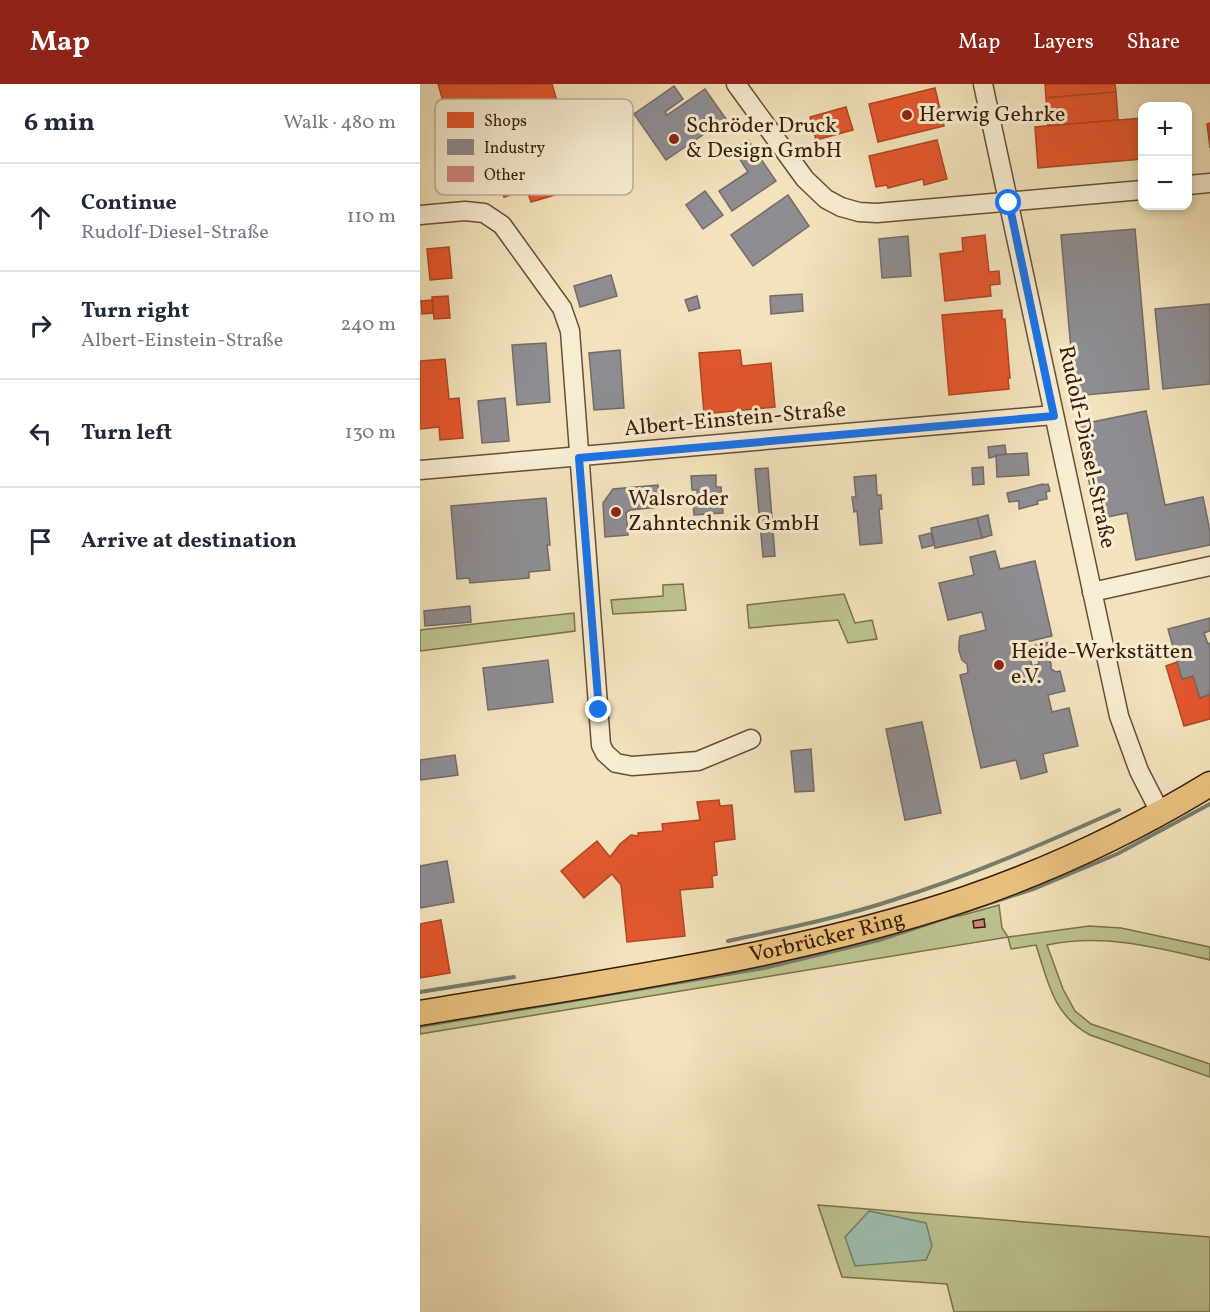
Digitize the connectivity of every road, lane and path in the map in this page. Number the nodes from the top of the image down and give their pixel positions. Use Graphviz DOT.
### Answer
graph roads {
  1 [pos="736,84"];
  2 [pos="983,84"];
  3 [pos="1210,183"];
  4 [pos="1192,185"];
  5 [pos="1138,190"];
  6 [pos="1009,203"];
  7 [pos="420,215"];
  8 [pos="1054,416"];
  9 [pos="579,458"];
  10 [pos="420,470"];
  11 [pos="1210,566"];
  12 [pos="1092,592"];
  13 [pos="751,739"];
  14 [pos="1210,784"];
  15 [pos="1161,814"];
  16 [pos="420,1013"];
  1 -- 6 [label="street"];
  2 -- 6 [label="street, Rudolf-Diesel-Straße"];
  3 -- 4 [label="street"];
  5 -- 6 [label="street"];
  6 -- 8 [label="street, Rudolf-Diesel-Straße"];
  7 -- 9 [label="street"];
  8 -- 9 [label="street, Albert-Einstein-Straße"];
  8 -- 12 [label="street, Rudolf-Diesel-Straße"];
  9 -- 10 [label="street, Albert-Einstein-Straße"];
  9 -- 13 [label="street"];
  11 -- 12 [label="street"];
  12 -- 15 [label="street, Rudolf-Diesel-Straße"];
  14 -- 15 [label="main road, Vorbrücker Ring"];
  15 -- 16 [label="main road, Vorbrücker Ring"];
}
